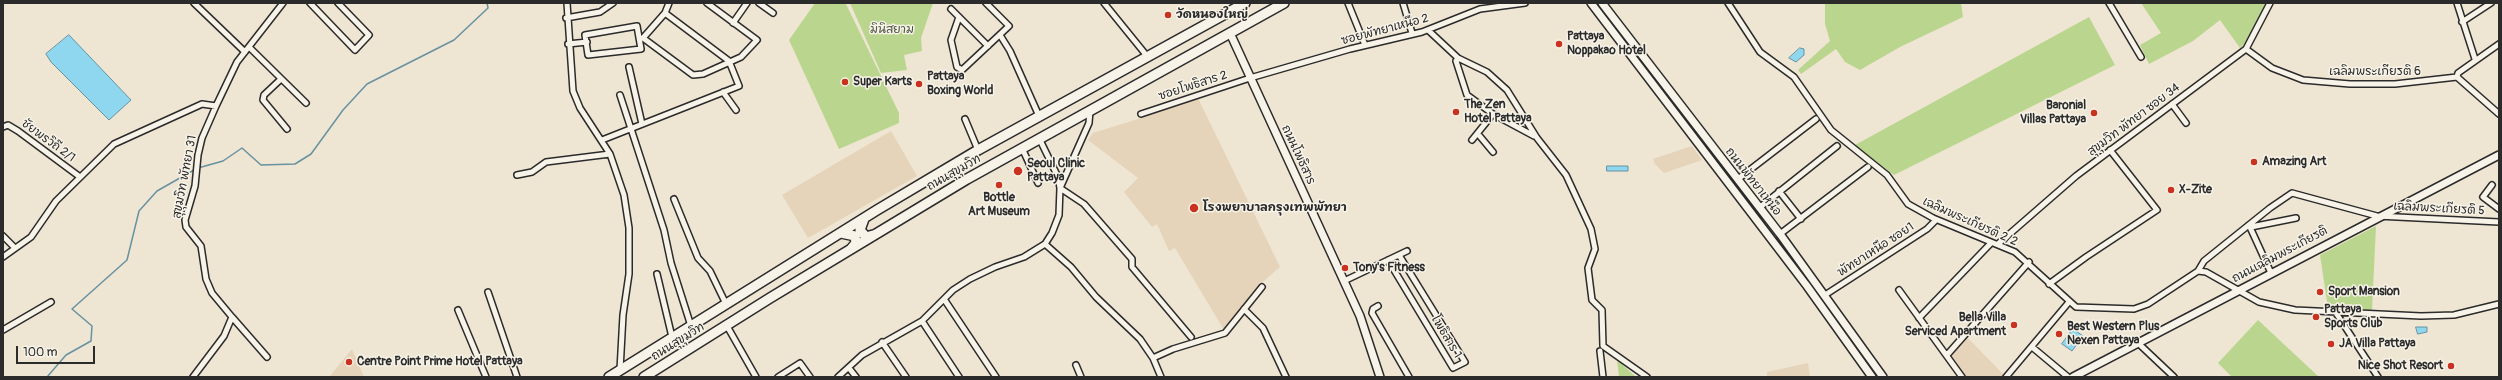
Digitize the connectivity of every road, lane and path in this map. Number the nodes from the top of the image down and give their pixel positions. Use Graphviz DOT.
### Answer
graph roads {
  1 [pos="194,3"];
  2 [pos="283,3"];
  3 [pos="310,3"];
  4 [pos="338,3"];
  5 [pos="567,3"];
  6 [pos="613,3"];
  7 [pos="669,3"];
  8 [pos="707,3"];
  9 [pos="747,3"];
  10 [pos="759,3"];
  11 [pos="986,3"];
  12 [pos="1104,3"];
  13 [pos="1245,3"];
  14 [pos="1284,3"];
  15 [pos="1348,3"];
  16 [pos="1404,3"];
  17 [pos="1524,3"];
  18 [pos="1591,3"];
  19 [pos="1602,3"];
  20 [pos="1728,3"];
  21 [pos="2109,3"];
  22 [pos="2270,3"];
  23 [pos="2457,3"];
  24 [pos="2491,3"];
  25 [pos="951,9"];
  26 [pos="665,13"];
  27 [pos="773,13"];
  28 [pos="959,17"];
  29 [pos="566,18"];
  30 [pos="2462,22"];
  31 [pos="733,23"];
  32 [pos="1428,30"];
  33 [pos="1230,33"];
  34 [pos="1412,33"];
  35 [pos="1000,35"];
  36 [pos="586,42"];
  37 [pos="568,44"];
  38 [pos="2499,44"];
  39 [pos="1365,45"];
  40 [pos="988,46"];
  41 [pos="2246,49"];
  42 [pos="247,50"];
  43 [pos="1147,56"];
  44 [pos="2141,57"];
  45 [pos="1458,58"];
  46 [pos="2475,59"];
  47 [pos="728,61"];
  48 [pos="629,67"];
  49 [pos="2457,77"];
  50 [pos="1250,78"];
  51 [pos="281,79"];
  52 [pos="723,92"];
  53 [pos="620,95"];
  54 [pos="306,103"];
  55 [pos="2172,104"];
  56 [pos="216,106"];
  57 [pos="736,110"];
  58 [pos="1090,110"];
  59 [pos="1142,114"];
  60 [pos="1493,114"];
  61 [pos="2499,114"];
  62 [pos="1039,116"];
  63 [pos="965,119"];
  64 [pos="1816,119"];
  65 [pos="2186,123"];
  66 [pos="642,124"];
  67 [pos="3,127"];
  68 [pos="630,128"];
  69 [pos="287,129"];
  70 [pos="1478,134"];
  71 [pos="1039,138"];
  72 [pos="1537,138"];
  73 [pos="602,140"];
  74 [pos="1472,140"];
  75 [pos="1837,146"];
  76 [pos="1022,148"];
  77 [pos="978,150"];
  78 [pos="2110,150"];
  79 [pos="1493,152"];
  80 [pos="610,154"];
  81 [pos="2499,155"];
  82 [pos="1868,167"];
  83 [pos="517,175"];
  84 [pos="80,177"];
  85 [pos="1738,179"];
  86 [pos="1038,183"];
  87 [pos="2492,185"];
  88 [pos="1060,188"];
  89 [pos="1779,191"];
  90 [pos="674,199"];
  91 [pos="1759,208"];
  92 [pos="2499,209"];
  93 [pos="2378,216"];
  94 [pos="2296,218"];
  95 [pos="864,219"];
  96 [pos="1801,219"];
  97 [pos="1936,220"];
  98 [pos="2499,222"];
  99 [pos="2250,226"];
  100 [pos="841,233"];
  101 [pos="1780,234"];
  102 [pos="873,235"];
  103 [pos="3,236"];
  104 [pos="1991,243"];
  105 [pos="1045,244"];
  106 [pos="1998,244"];
  107 [pos="15,248"];
  108 [pos="851,249"];
  109 [pos="1407,251"];
  110 [pos="1399,255"];
  111 [pos="3,257"];
  112 [pos="1388,260"];
  113 [pos="2029,262"];
  114 [pos="2198,271"];
  115 [pos="2272,273"];
  116 [pos="657,274"];
  117 [pos="1344,281"];
  118 [pos="2049,284"];
  119 [pos="1262,287"];
  120 [pos="1899,290"];
  121 [pos="2237,291"];
  122 [pos="488,292"];
  123 [pos="1825,295"];
  124 [pos="944,299"];
  125 [pos="51,302"];
  126 [pos="2069,302"];
  127 [pos="726,304"];
  128 [pos="2499,304"];
  129 [pos="1378,306"];
  130 [pos="1244,309"];
  131 [pos="458,310"];
  132 [pos="2336,313"];
  133 [pos="232,317"];
  134 [pos="1920,318"];
  135 [pos="922,322"];
  136 [pos="691,326"];
  137 [pos="727,326"];
  138 [pos="3,330"];
  139 [pos="1191,337"];
  140 [pos="672,338"];
  141 [pos="882,342"];
  142 [pos="2138,343"];
  143 [pos="2032,347"];
  144 [pos="1600,351"];
  145 [pos="1947,355"];
  146 [pos="267,357"];
  147 [pos="1153,358"];
  148 [pos="1076,365"];
  149 [pos="849,368"];
  150 [pos="620,370"];
  151 [pos="193,377"];
  152 [pos="486,377"];
  153 [pos="517,377"];
  154 [pos="609,377"];
  155 [pos="645,377"];
  156 [pos="756,377"];
  157 [pos="778,377"];
  158 [pos="810,377"];
  159 [pos="838,377"];
  160 [pos="856,377"];
  161 [pos="906,377"];
  162 [pos="959,377"];
  163 [pos="996,377"];
  164 [pos="1081,377"];
  165 [pos="1161,377"];
  166 [pos="1286,377"];
  167 [pos="1380,377"];
  168 [pos="1408,377"];
  169 [pos="1603,377"];
  170 [pos="1647,377"];
  171 [pos="1872,377"];
  172 [pos="1882,377"];
  173 [pos="1962,377"];
  174 [pos="2006,377"];
  175 [pos="2068,377"];
  176 [pos="2073,377"];
  177 [pos="2174,377"];
  178 [pos="2378,377"];
  1 -- 42 [label="street"];
  2 -- 42 [label="street, สุขุมวิท พัทยา 31"];
  3 -- 4 [label="street"];
  5 -- 29 [label="street"];
  6 -- 29 [label="street"];
  7 -- 26 [label="street"];
  8 -- 31 [label="street"];
  9 -- 31 [label="street"];
  10 -- 27 [label="street"];
  11 -- 35 [label="street"];
  12 -- 43 [label="street"];
  13 -- 43 [label="highway, ถนนสุขุมวิท"];
  14 -- 33 [label="highway, ถนนสุขุมวิท"];
  15 -- 39 [label="street"];
  16 -- 34 [label="street"];
  17 -- 32 [label="street, ซอยพัทยาเหนือ 2"];
  18 -- 171 [label="main road, ถนนพัทยาเหนือ"];
  19 -- 85 [label="main road, ถนนพัทยาเหนือ"];
  20 -- 97 [label="street, เฉลิมพระเกียรติ 2/2"];
  21 -- 44 [label="street"];
  22 -- 41 [label="street, สุขุมวิท พัทยา ซอย 34"];
  23 -- 30 [label="street"];
  24 -- 30 [label="street"];
  25 -- 28 [label="street"];
  26 -- 47 [label="street"];
  26 -- 47 [label="street"];
  28 -- 40 [label="street"];
  28 -- 40 [label="street"];
  29 -- 37 [label="street"];
  30 -- 46 [label="street"];
  31 -- 47 [label="street"];
  32 -- 34 [label="street, ซอยพัทยาเหนือ 2"];
  32 -- 45 [label="street"];
  33 -- 50 [label="main road, ถนนโพธิสาร"];
  33 -- 58 [label="highway, ถนนสุขุมวิท"];
  34 -- 39 [label="street, ซอยพัทยาเหนือ 2"];
  35 -- 40 [label="street"];
  35 -- 62 [label="street"];
  36 -- 36 [label="street"];
  36 -- 37 [label="street"];
  37 -- 73 [label="street"];
  38 -- 46 [label="street"];
  39 -- 50 [label="street, ซอยพัทยาเหนือ 2"];
  41 -- 49 [label="street, เฉลิมพระเกียรติ 6"];
  41 -- 55 [label="street, สุขุมวิท พัทยา ซอย 34"];
  42 -- 51 [label="street"];
  42 -- 56 [label="street, สุขุมวิท พัทยา 31"];
  43 -- 62 [label="highway, ถนนสุขุมวิท"];
  45 -- 60 [label="street"];
  45 -- 72 [label="street"];
  46 -- 49 [label="street"];
  47 -- 52 [label="street"];
  48 -- 66 [label="street"];
  49 -- 61 [label="street"];
  50 -- 59 [label="street, ซอยโพธิสาร 2"];
  50 -- 117 [label="main road, ถนนโพธิสาร"];
  51 -- 54 [label="street"];
  51 -- 69 [label="street"];
  52 -- 57 [label="street"];
  52 -- 66 [label="street"];
  53 -- 68 [label="street"];
  55 -- 65 [label="street"];
  55 -- 78 [label="street, สุขุมวิท พัทยา ซอย 34"];
  56 -- 84 [label="street"];
  56 -- 133 [label="street, สุขุมวิท พัทยา 31"];
  58 -- 71 [label="highway, ถนนสุขุมวิท"];
  58 -- 88 [label="street"];
  60 -- 70 [label="street"];
  60 -- 72 [label="street"];
  62 -- 77 [label="highway, ถนนสุขุมวิท"];
  63 -- 77 [label="street"];
  64 -- 85 [label="street"];
  66 -- 68 [label="street"];
  67 -- 84 [label="street, ชัยพรวิถี 2/1"];
  68 -- 73 [label="street"];
  68 -- 136 [label="street"];
  70 -- 74 [label="street"];
  70 -- 79 [label="street"];
  71 -- 76 [label="highway, ถนนสุขุมวิท"];
  71 -- 88 [label="street"];
  72 -- 170 [label="street"];
  73 -- 80 [label="street"];
  75 -- 89 [label="street"];
  76 -- 86 [label="street"];
  76 -- 102 [label="highway, ถนนสุขุมวิท"];
  77 -- 95 [label="highway, ถนนสุขุมวิท"];
  78 -- 106 [label="street, สุขุมวิท พัทยา ซอย 34"];
  78 -- 118 [label="street"];
  80 -- 83 [label="street"];
  80 -- 150 [label="street"];
  81 -- 93 [label="main road, ถนนเฉลิมพระเกียรติ"];
  82 -- 96 [label="street"];
  84 -- 107 [label="street"];
  85 -- 91 [label="main road, ถนนพัทยาเหนือ"];
  87 -- 92 [label="street, เฉลิมพระเกียรติ 5"];
  88 -- 105 [label="street"];
  88 -- 139 [label="street"];
  89 -- 91 [label="street"];
  89 -- 96 [label="street"];
  90 -- 127 [label="street"];
  91 -- 101 [label="main road, ถนนพัทยาเหนือ"];
  93 -- 98 [label="street, เฉลิมพระเกียรติ 5"];
  93 -- 99 [label="street, เฉลิมพระเกียรติ 5"];
  93 -- 115 [label="main road, ถนนเฉลิมพระเกียรติ"];
  94 -- 99 [label="street"];
  95 -- 100 [label="highway, ถนนสุขุมวิท"];
  95 -- 102 [label="highway"];
  96 -- 101 [label="street"];
  97 -- 104 [label="street, เฉลิมพระเกียรติ 2/2"];
  97 -- 123 [label="street, พัทยาเหนือ ซอย1"];
  99 -- 114 [label="street, เฉลิมพระเกียรติ 2/2"];
  99 -- 115 [label="street"];
  100 -- 108 [label="highway"];
  100 -- 127 [label="highway, ถนนสุขุมวิท"];
  101 -- 123 [label="main road, ถนนพัทยาเหนือ"];
  102 -- 108 [label="highway, ถนนสุขุมวิท"];
  103 -- 107 [label="street"];
  104 -- 106 [label="street, เฉลิมพระเกียรติ 2/2"];
  104 -- 134 [label="street"];
  105 -- 124 [label="street"];
  105 -- 147 [label="street"];
  106 -- 113 [label="street, เฉลิมพระเกียรติ 2/2"];
  107 -- 111 [label="street"];
  108 -- 137 [label="highway, ถนนสุขุมวิท"];
  109 -- 110 [label="street"];
  110 -- 112 [label="street"];
  110 -- 112 [label="street, โพธิสาร 1"];
  112 -- 117 [label="street"];
  113 -- 118 [label="street, เฉลิมพระเกียรติ 2/2"];
  113 -- 145 [label="street"];
  114 -- 121 [label="street"];
  114 -- 126 [label="street, เฉลิมพระเกียรติ 2/2"];
  115 -- 121 [label="main road, ถนนเฉลิมพระเกียรติ"];
  116 -- 140 [label="street"];
  117 -- 167 [label="main road, ถนนโพธิสาร"];
  118 -- 126 [label="street, เฉลิมพระเกียรติ 2/2"];
  119 -- 130 [label="street"];
  120 -- 134 [label="street"];
  121 -- 132 [label="street"];
  121 -- 142 [label="main road, ถนนเฉลิมพระเกียรติ"];
  122 -- 153 [label="street"];
  123 -- 172 [label="main road, ถนนพัทยาเหนือ"];
  124 -- 135 [label="street"];
  124 -- 163 [label="street"];
  125 -- 138 [label="street"];
  126 -- 143 [label="street"];
  127 -- 136 [label="highway, ถนนสุขุมวิท"];
  128 -- 132 [label="street"];
  129 -- 168 [label="street"];
  130 -- 147 [label="street"];
  130 -- 166 [label="street"];
  131 -- 152 [label="street"];
  132 -- 178 [label="street"];
  133 -- 146 [label="street, สุขุมวิท พัทยา 31"];
  133 -- 151 [label="street"];
  134 -- 145 [label="street"];
  135 -- 141 [label="street"];
  135 -- 162 [label="street"];
  136 -- 140 [label="highway, ถนนสุขุมวิท"];
  137 -- 155 [label="highway, ถนนสุขุมวิท"];
  137 -- 156 [label="street"];
  140 -- 150 [label="highway, ถนนสุขุมวิท"];
  141 -- 149 [label="street"];
  141 -- 161 [label="street"];
  142 -- 176 [label="main road, ถนนเฉลิมพระเกียรติ"];
  142 -- 177 [label="street"];
  143 -- 174 [label="street"];
  143 -- 175 [label="street"];
  144 -- 169 [label="street"];
  145 -- 173 [label="street"];
  147 -- 165 [label="street"];
  148 -- 164 [label="street"];
  149 -- 159 [label="street"];
  149 -- 160 [label="street"];
  150 -- 154 [label="highway, ถนนสุขุมวิท"];
  157 -- 158 [label="street"];
}
